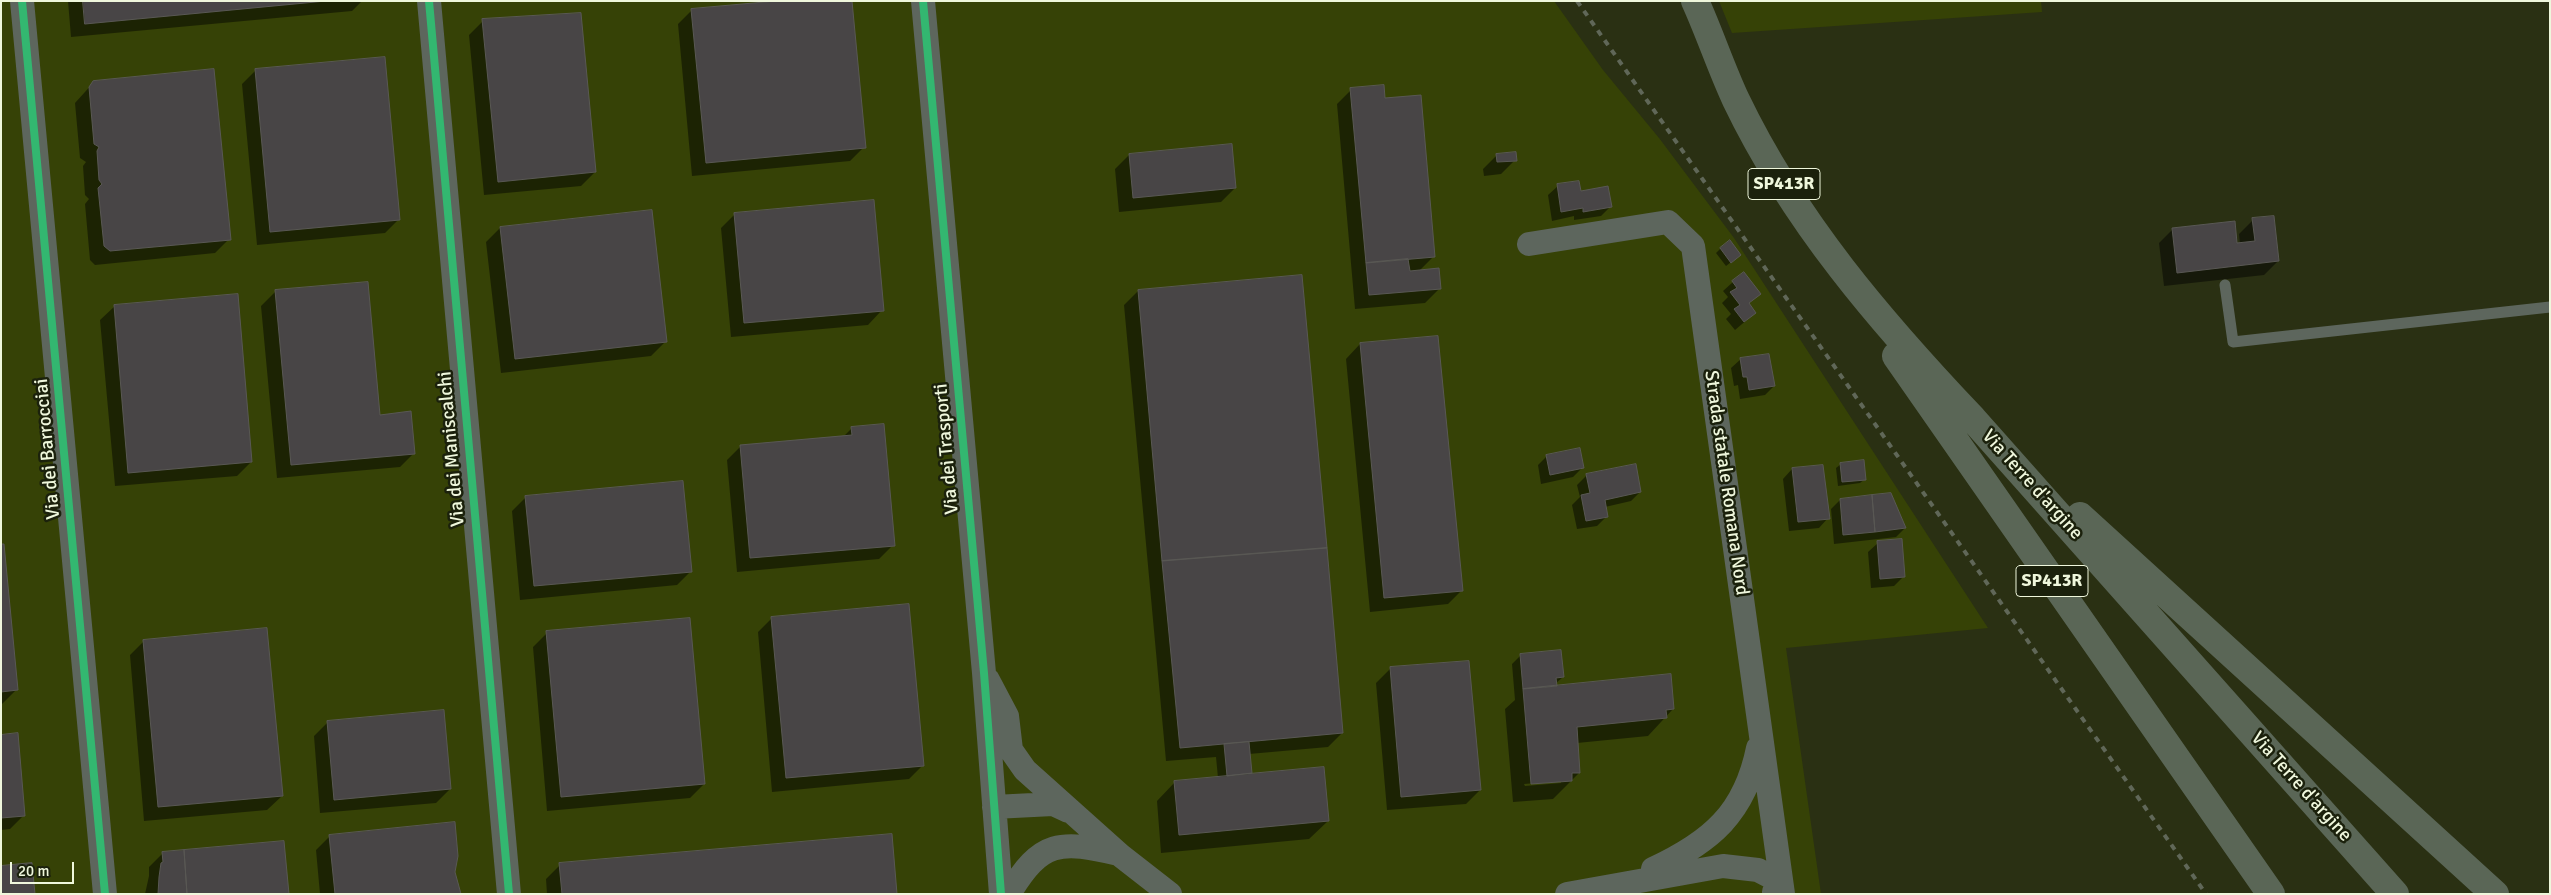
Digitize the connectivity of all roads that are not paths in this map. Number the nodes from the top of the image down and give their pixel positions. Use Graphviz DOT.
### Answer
graph roads {
  1 [pos="22,1"];
  2 [pos="429,1"];
  3 [pos="923,1"];
  4 [pos="1695,1"];
  5 [pos="1529,244"];
  6 [pos="1837,265"];
  7 [pos="2225,285"];
  8 [pos="2550,307"];
  9 [pos="1973,419"];
  10 [pos="984,673"];
  11 [pos="1761,734"];
  12 [pos="994,807"];
  13 [pos="1074,814"];
  14 [pos="1120,855"];
  15 [pos="1624,882"];
  16 [pos="1779,890"];
  17 [pos="105,894"];
  18 [pos="509,894"];
  19 [pos="1001,894"];
  20 [pos="1009,894"];
  21 [pos="1170,894"];
  22 [pos="1572,894"];
  23 [pos="2271,894"];
  24 [pos="2395,894"];
  25 [pos="2495,894"];
  1 -- 17 [label="street, Via dei Barrocciai"];
  2 -- 18 [label="street, Via dei Maniscalchi"];
  3 -- 10 [label="street, Via dei Trasporti"];
  4 -- 6 [label="main road, Via Terre d'argine / SP413R"];
  5 -- 11 [label="street, Strada statale Romana Nord"];
  6 -- 9 [label="main road, Via Terre d'argine / SP413R"];
  6 -- 23 [label="main road, SP413R"];
  7 -- 8 [label="lane"];
  9 -- 24 [label="main road, Via Terre d'argine / SP413R"];
  9 -- 25 [label="main road, SP413R"];
  10 -- 12 [label="street, Via dei Trasporti"];
  10 -- 13 [label="street, Via dei Trasporti"];
  11 -- 15 [label="street"];
  11 -- 16 [label="street, Strada statale Romana Nord"];
  12 -- 13 [label="street, Via dei Trasporti"];
  12 -- 19 [label="street, Via dei Trasporti"];
  13 -- 14 [label="street, Via dei Trasporti"];
  14 -- 20 [label="street, Via dei Trasporti"];
  14 -- 21 [label="street, Via dei Trasporti"];
  15 -- 16 [label="street"];
  15 -- 22 [label="street"];
}
